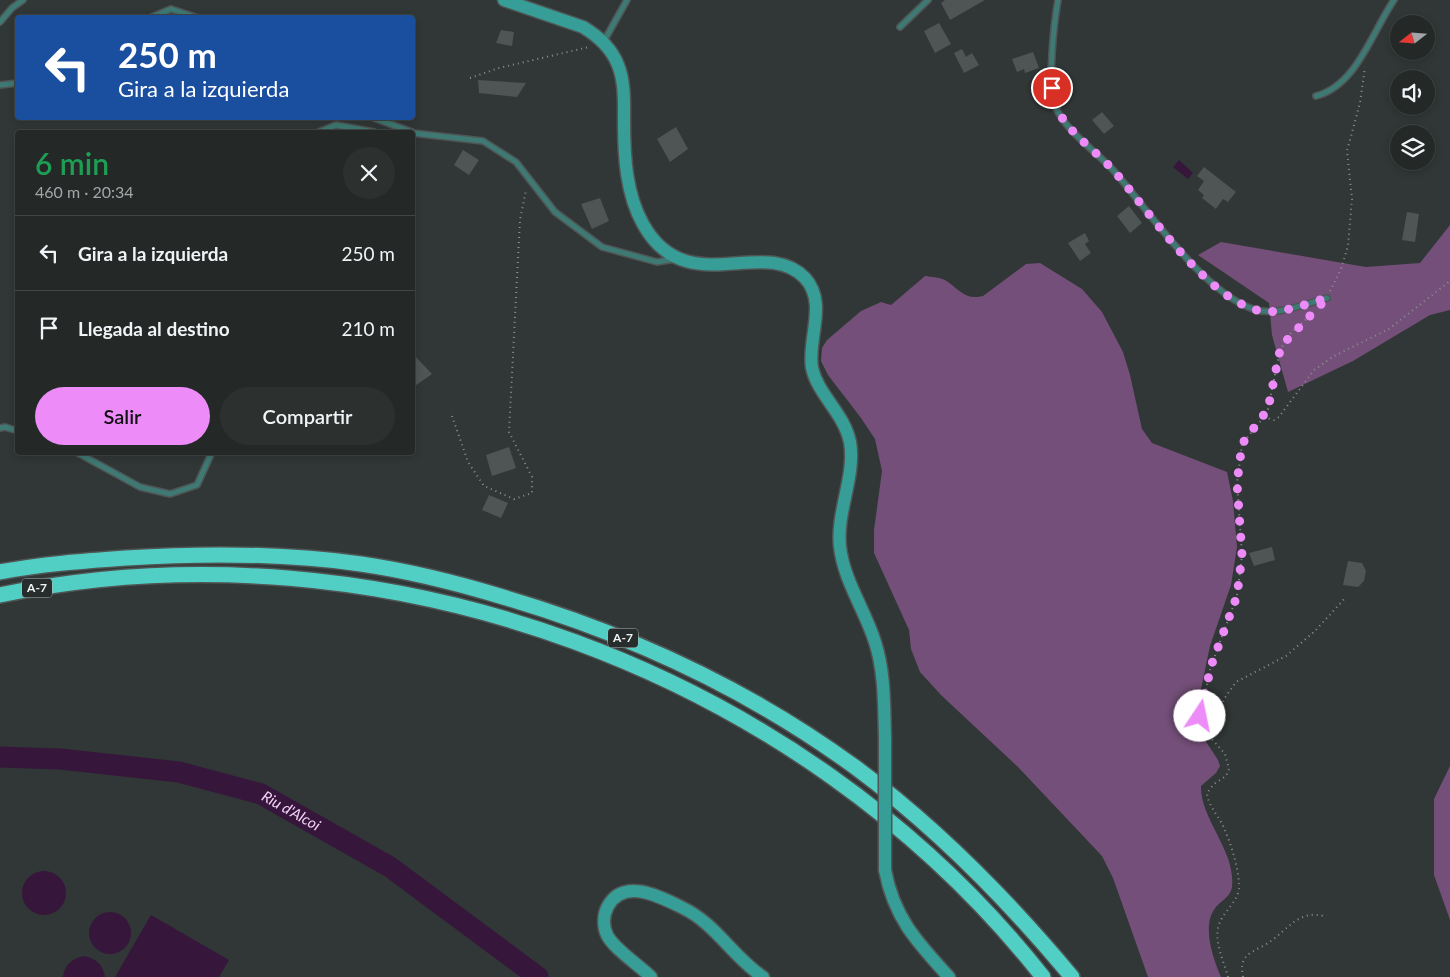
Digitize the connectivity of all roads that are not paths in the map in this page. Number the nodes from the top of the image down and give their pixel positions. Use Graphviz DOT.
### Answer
graph roads {
  1 [pos="23,0"];
  2 [pos="504,0"];
  3 [pos="627,0"];
  4 [pos="928,0"];
  5 [pos="1058,0"];
  6 [pos="1394,0"];
  7 [pos="157,15"];
  8 [pos="189,15"];
  9 [pos="0,22"];
  10 [pos="900,26"];
  11 [pos="603,42"];
  12 [pos="15,83"];
  13 [pos="0,85"];
  14 [pos="1316,96"];
  15 [pos="379,120"];
  16 [pos="325,130"];
  17 [pos="363,130"];
  18 [pos="405,130"];
  19 [pos="415,133"];
  20 [pos="678,259"];
  21 [pos="1327,298"];
  22 [pos="0,428"];
  23 [pos="15,430"];
  24 [pos="81,455"];
  25 [pos="211,455"];
  26 [pos="0,572"];
  27 [pos="0,595"];
  28 [pos="651,977"];
  29 [pos="763,977"];
  30 [pos="949,977"];
  31 [pos="1043,977"];
  32 [pos="1072,977"];
  1 -- 9 [label="lane"];
  2 -- 11 [label="street"];
  3 -- 11 [label="lane"];
  4 -- 10 [label="lane"];
  5 -- 21 [label="lane"];
  6 -- 14 [label="lane"];
  7 -- 8 [label="lane"];
  11 -- 20 [label="street"];
  12 -- 13 [label="lane"];
  15 -- 18 [label="lane"];
  16 -- 17 [label="lane"];
  19 -- 20 [label="lane"];
  20 -- 30 [label="street, bridge"];
  22 -- 23 [label="lane"];
  24 -- 25 [label="lane"];
  26 -- 32 [label="highway, A-7"];
  27 -- 31 [label="highway, A-7"];
  28 -- 29 [label="street"];
}
